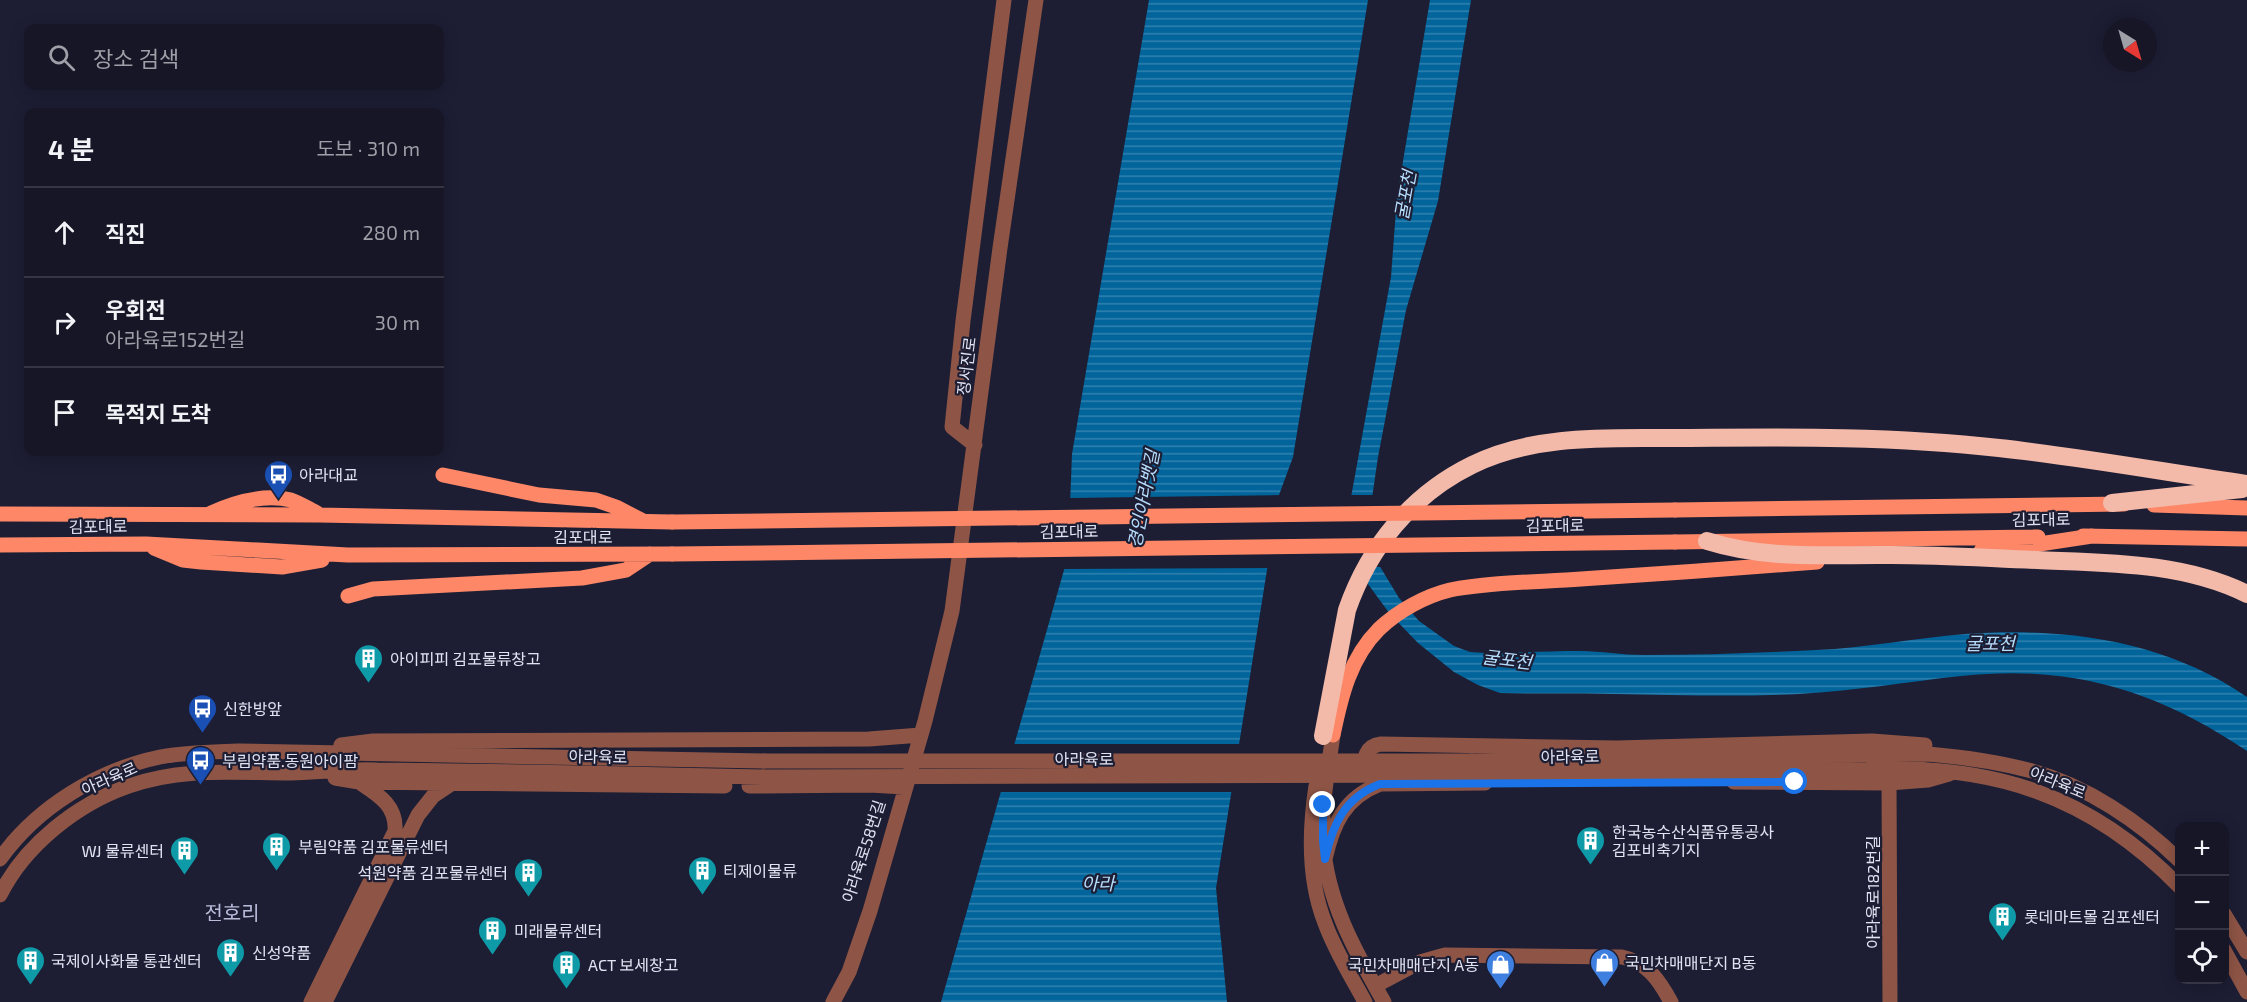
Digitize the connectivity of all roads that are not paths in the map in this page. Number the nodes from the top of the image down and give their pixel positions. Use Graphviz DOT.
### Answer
graph roads {
  1 [pos="1004,0"];
  2 [pos="1036,0"];
  3 [pos="975,445"];
  4 [pos="443,475"];
  5 [pos="2247,484"];
  6 [pos="2247,489"];
  7 [pos="2112,503"];
  8 [pos="2247,508"];
  9 [pos="0,514"];
  10 [pos="646,522"];
  11 [pos="2092,536"];
  12 [pos="2247,539"];
  13 [pos="1707,542"];
  14 [pos="0,545"];
  15 [pos="650,554"];
  16 [pos="1924,554"];
  17 [pos="2247,594"];
  18 [pos="348,596"];
  19 [pos="921,735"];
  20 [pos="1328,736"];
  21 [pos="869,740"];
  22 [pos="294,752"];
  23 [pos="1956,764"];
  24 [pos="764,769"];
  25 [pos="290,773"];
  26 [pos="359,782"];
  27 [pos="455,782"];
  28 [pos="1889,783"];
  29 [pos="870,785"];
  30 [pos="1392,785"];
  31 [pos="904,787"];
  32 [pos="2175,857"];
  33 [pos="0,859"];
  34 [pos="1325,859"];
  35 [pos="2175,882"];
  36 [pos="0,895"];
  37 [pos="2229,922"];
  38 [pos="2247,952"];
  39 [pos="2229,959"];
  40 [pos="1375,986"];
  41 [pos="2247,992"];
  42 [pos="311,1002"];
  43 [pos="325,1002"];
  44 [pos="825,1002"];
  45 [pos="833,1002"];
  46 [pos="1365,1002"];
  47 [pos="1384,1002"];
  48 [pos="1671,1002"];
  49 [pos="1890,1002"];
  1 -- 3 [label="street"];
  2 -- 3 [label="street, 정서진로"];
  3 -- 19 [label="street, 정서진로"];
  4 -- 10 [label="main road"];
  5 -- 20 [label="highway"];
  6 -- 7 [label="highway"];
  7 -- 8 [label="main road, 김포대로"];
  7 -- 10 [label="main road, 김포대로, bridge"];
  9 -- 10 [label="main road, 김포대로"];
  11 -- 12 [label="main road, 김포대로"];
  11 -- 13 [label="main road, 김포대로"];
  11 -- 16 [label="main road"];
  13 -- 15 [label="main road, 김포대로, bridge"];
  13 -- 16 [label="highway"];
  14 -- 15 [label="main road, 김포대로"];
  15 -- 18 [label="main road"];
  16 -- 17 [label="highway"];
  16 -- 20 [label="main road"];
  19 -- 21 [label="street"];
  19 -- 31 [label="street, 정서진로"];
  20 -- 34 [label="street"];
  20 -- 46 [label="street"];
  21 -- 22 [label="street"];
  21 -- 29 [label="street"];
  22 -- 24 [label="street, 아라육로"];
  22 -- 33 [label="street, 아라육로"];
  23 -- 24 [label="street, 아라육로, bridge"];
  23 -- 28 [label="street"];
  23 -- 30 [label="street"];
  23 -- 32 [label="street, 아라육로"];
  23 -- 35 [label="street, 아라육로"];
  24 -- 25 [label="street, 아라육로"];
  25 -- 26 [label="street"];
  25 -- 36 [label="street, 아라육로"];
  26 -- 27 [label="street"];
  26 -- 42 [label="street"];
  27 -- 29 [label="street"];
  27 -- 43 [label="street"];
  28 -- 30 [label="street"];
  28 -- 49 [label="street, 아라육로182번길"];
  29 -- 31 [label="street"];
  30 -- 34 [label="street"];
  31 -- 44 [label="street, 아라육로58번길"];
  31 -- 45 [label="street, 아라육로58번길"];
  34 -- 40 [label="street"];
  37 -- 38 [label="street"];
  39 -- 41 [label="street"];
  40 -- 47 [label="street"];
  40 -- 48 [label="street"];
}
